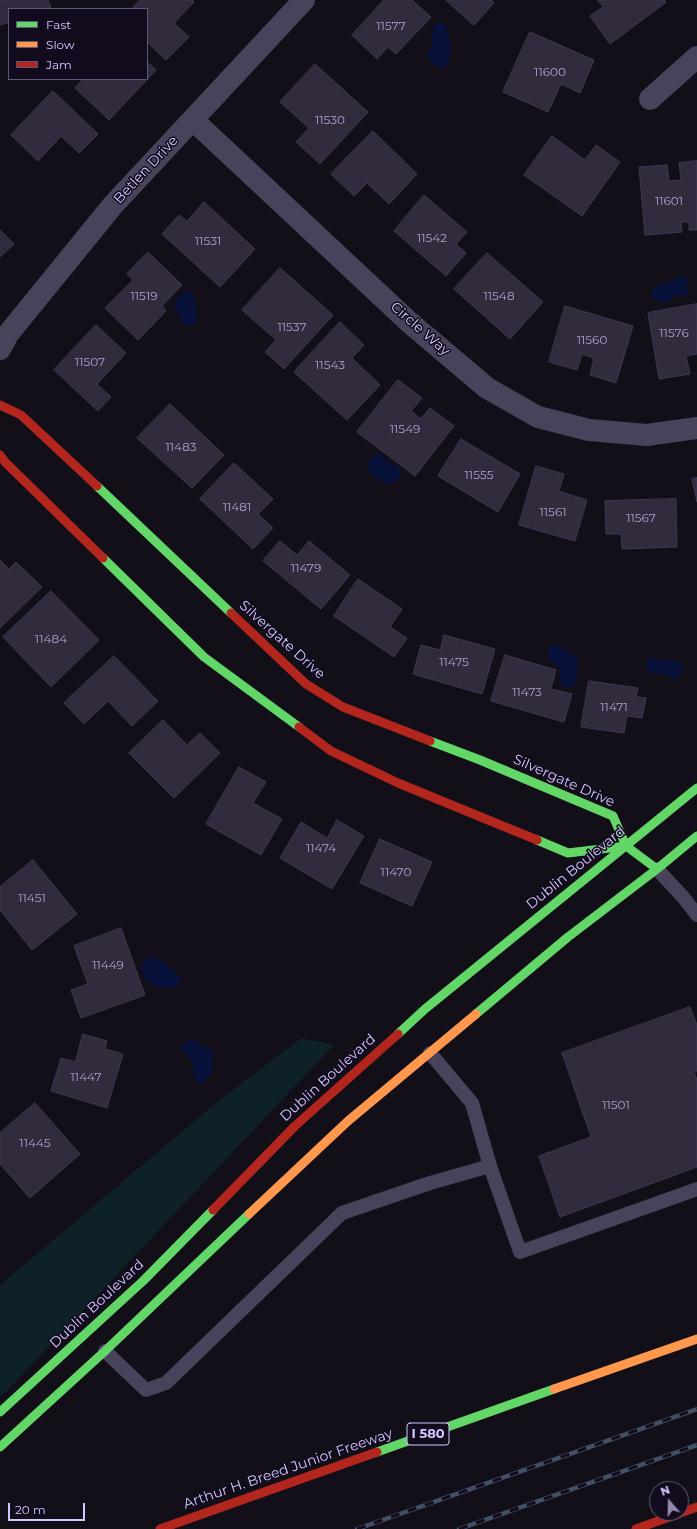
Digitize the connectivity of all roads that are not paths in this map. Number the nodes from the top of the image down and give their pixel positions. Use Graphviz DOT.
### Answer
graph roads {
  1 [pos="304,0"];
  2 [pos="697,56"];
  3 [pos="650,99"];
  4 [pos="193,120"];
  5 [pos="0,349"];
  6 [pos="0,405"];
  7 [pos="697,428"];
  8 [pos="0,455"];
  9 [pos="697,788"];
  10 [pos="697,836"];
  11 [pos="626,846"];
  12 [pos="657,869"];
  13 [pos="697,915"];
  14 [pos="430,1053"];
  15 [pos="490,1166"];
  16 [pos="697,1189"];
  17 [pos="697,1339"];
  18 [pos="105,1351"];
  19 [pos="0,1412"];
  20 [pos="0,1447"];
  21 [pos="697,1507"];
  22 [pos="160,1529"];
  23 [pos="636,1529"];
  1 -- 4 [label="street, Betlen Drive"];
  2 -- 3 [label="street"];
  4 -- 5 [label="street, Betlen Drive"];
  4 -- 7 [label="street, Circle Way"];
  6 -- 11 [label="main road, Silvergate Drive"];
  8 -- 11 [label="main road"];
  9 -- 11 [label="main road, Dublin Boulevard"];
  10 -- 12 [label="main road"];
  11 -- 12 [label="main road"];
  11 -- 19 [label="main road, Dublin Boulevard"];
  12 -- 13 [label="lane"];
  12 -- 14 [label="main road"];
  14 -- 15 [label="lane"];
  14 -- 18 [label="main road"];
  15 -- 16 [label="lane"];
  15 -- 18 [label="lane"];
  17 -- 22 [label="main road, Arthur H. Breed Junior Freeway / I 580"];
  18 -- 20 [label="main road"];
  21 -- 23 [label="main road"];
}
